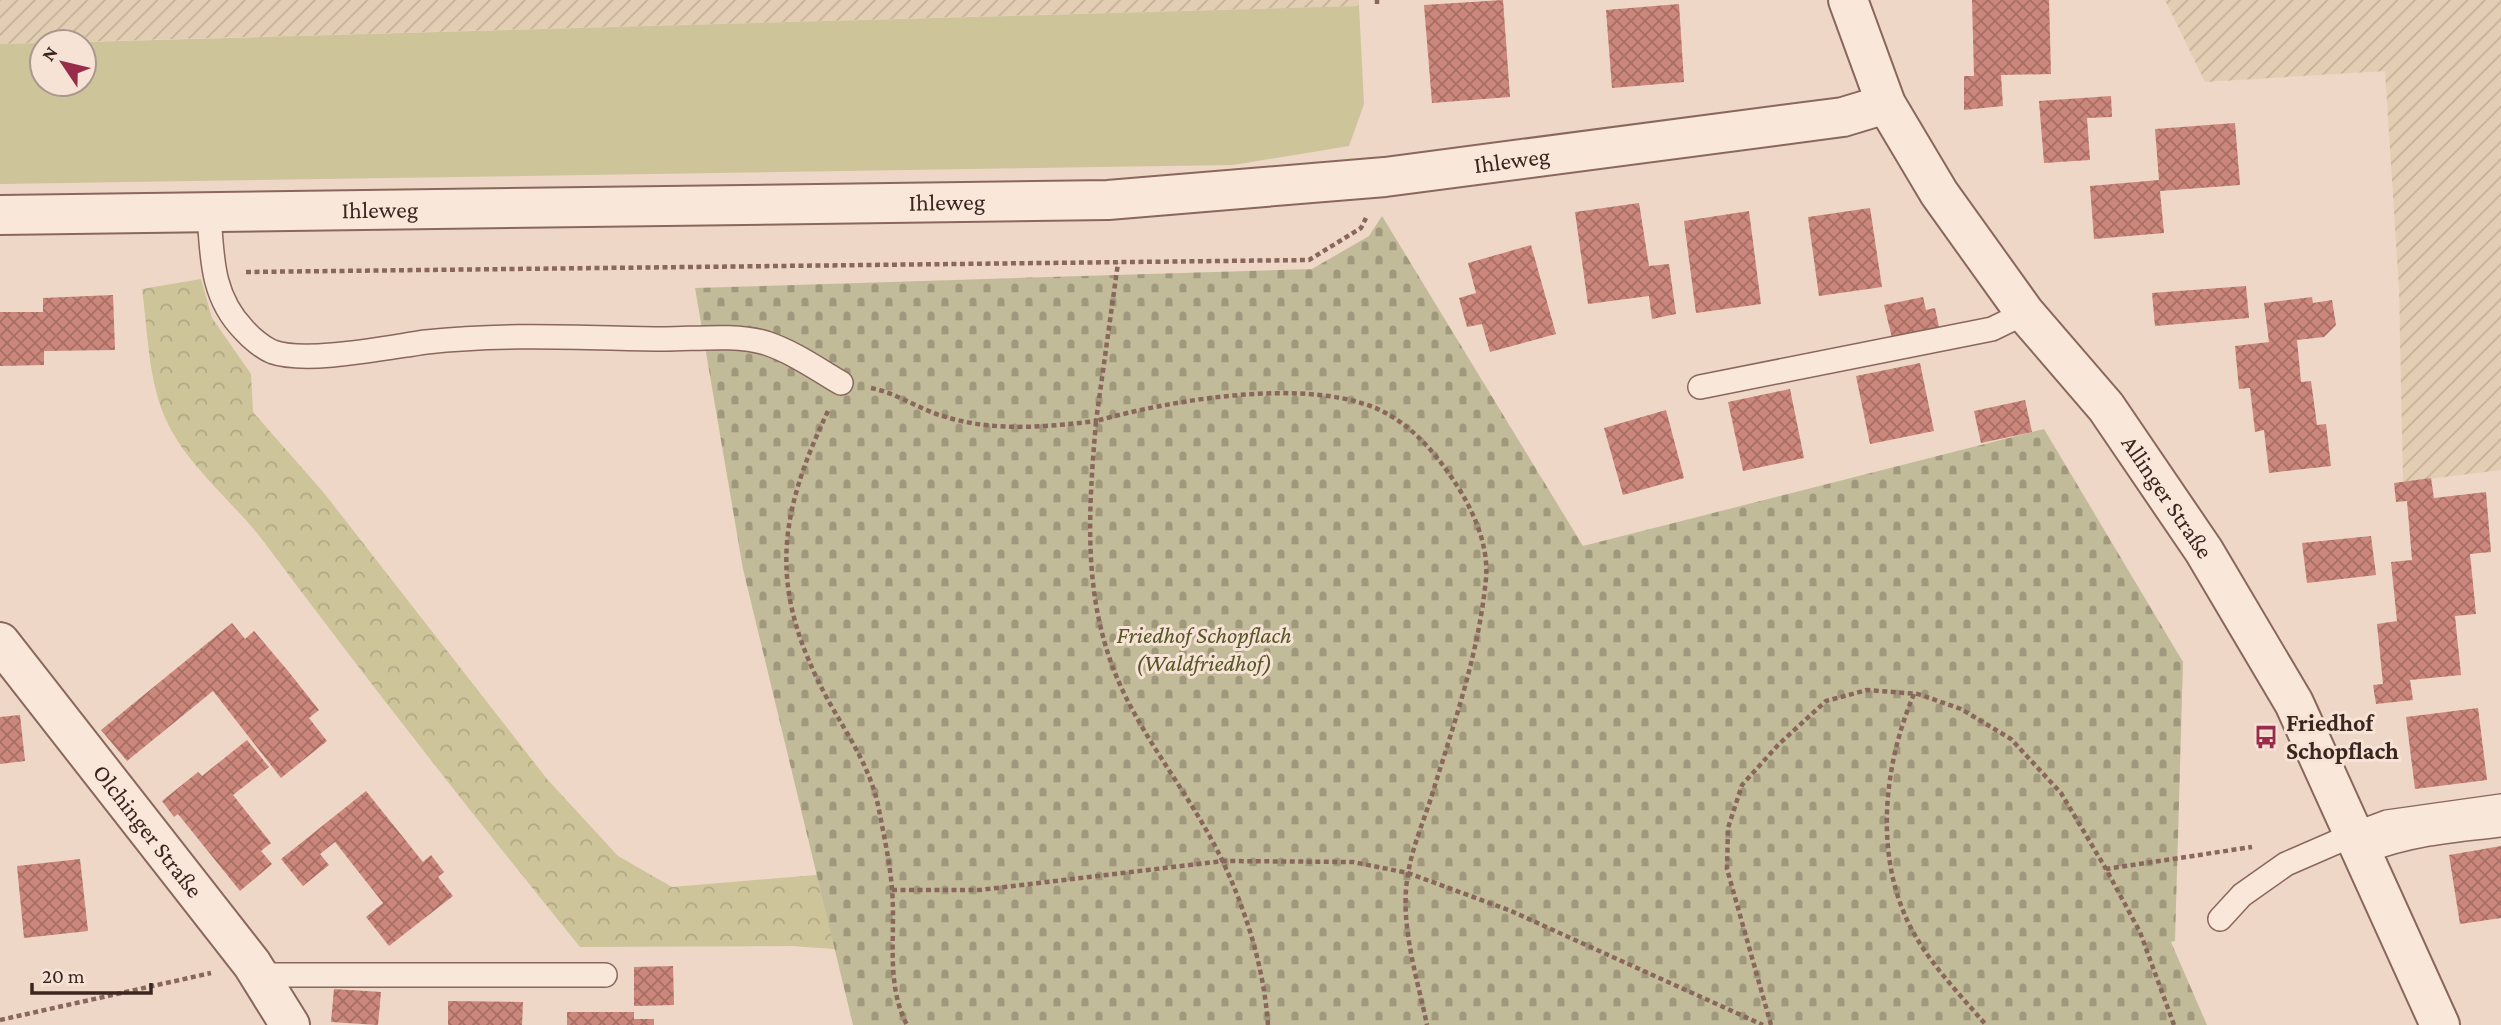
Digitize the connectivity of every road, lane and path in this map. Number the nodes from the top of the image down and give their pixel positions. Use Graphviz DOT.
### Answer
graph roads {
  1 [pos="1848,0"];
  2 [pos="1886,104"];
  3 [pos="1385,177"];
  4 [pos="209,212"];
  5 [pos="0,215"];
  6 [pos="1118,263"];
  7 [pos="214,272"];
  8 [pos="2025,313"];
  9 [pos="841,383"];
  10 [pos="1700,387"];
  11 [pos="1096,421"];
  12 [pos="0,642"];
  13 [pos="1914,694"];
  14 [pos="2501,806"];
  15 [pos="2501,825"];
  16 [pos="2359,843"];
  17 [pos="1223,861"];
  18 [pos="2286,864"];
  19 [pos="2106,869"];
  20 [pos="1408,873"];
  21 [pos="892,890"];
  22 [pos="2220,919"];
  23 [pos="255,969"];
  24 [pos="606,975"];
  25 [pos="0,1020"];
  26 [pos="290,1025"];
  27 [pos="907,1025"];
  28 [pos="1268,1025"];
  29 [pos="1427,1025"];
  30 [pos="1763,1025"];
  31 [pos="1771,1025"];
  32 [pos="1986,1025"];
  33 [pos="2174,1025"];
  34 [pos="2440,1025"];
  1 -- 2 [label="street, Allinger Straße"];
  2 -- 3 [label="street, Ihleweg"];
  2 -- 8 [label="street, Allinger Straße"];
  3 -- 4 [label="street, Ihleweg"];
  3 -- 6 [label="path"];
  4 -- 5 [label="street, Ihleweg"];
  4 -- 7 [label="lane"];
  6 -- 7 [label="path"];
  6 -- 11 [label="path"];
  7 -- 9 [label="lane"];
  8 -- 10 [label="lane"];
  8 -- 16 [label="street, Allinger Straße"];
  9 -- 11 [label="path"];
  9 -- 21 [label="path"];
  11 -- 17 [label="path"];
  11 -- 20 [label="path"];
  12 -- 23 [label="street, Olchinger Straße"];
  13 -- 19 [label="path"];
  13 -- 31 [label="path"];
  13 -- 32 [label="path"];
  14 -- 16 [label="lane"];
  15 -- 16 [label="lane"];
  16 -- 18 [label="lane"];
  16 -- 34 [label="street, Allinger Straße"];
  17 -- 20 [label="path"];
  17 -- 21 [label="path"];
  17 -- 28 [label="path"];
  18 -- 19 [label="path"];
  18 -- 22 [label="lane"];
  19 -- 33 [label="path"];
  20 -- 29 [label="path"];
  20 -- 30 [label="path"];
  21 -- 27 [label="path"];
  23 -- 24 [label="lane"];
  23 -- 25 [label="path"];
  23 -- 26 [label="street, Olchinger Straße"];
}
